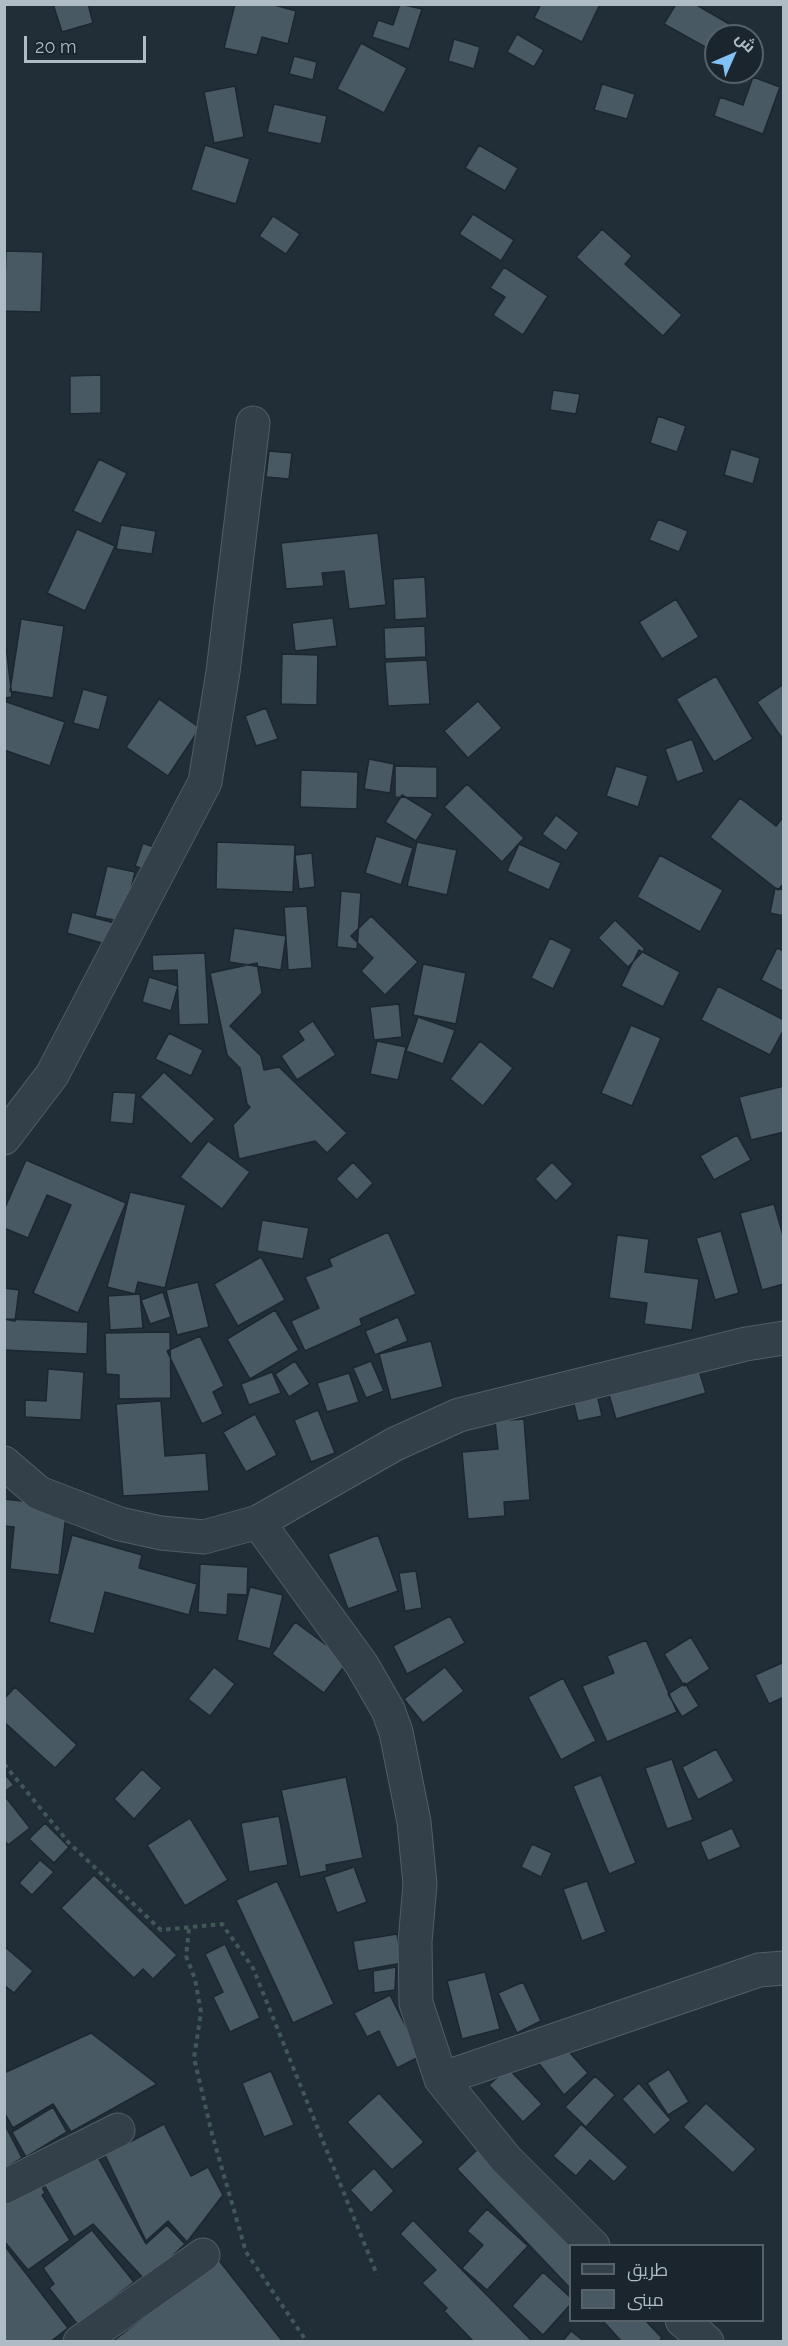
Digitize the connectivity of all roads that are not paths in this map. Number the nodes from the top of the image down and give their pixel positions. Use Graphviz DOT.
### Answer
graph roads {
  1 [pos="252,423"];
  2 [pos="4,1138"];
  3 [pos="783,1338"];
  4 [pos="4,1463"];
  5 [pos="258,1522"];
  6 [pos="783,1968"];
  7 [pos="441,2079"];
  8 [pos="118,2130"];
  9 [pos="4,2187"];
  10 [pos="591,2244"];
  11 [pos="203,2254"];
  12 [pos="684,2322"];
  13 [pos="80,2342"];
  14 [pos="707,2342"];
  1 -- 2 [label="street"];
  3 -- 5 [label="street"];
  4 -- 5 [label="street"];
  5 -- 7 [label="street"];
  6 -- 7 [label="street"];
  7 -- 10 [label="street"];
  8 -- 9 [label="street"];
  11 -- 13 [label="street"];
  12 -- 14 [label="street"];
}
